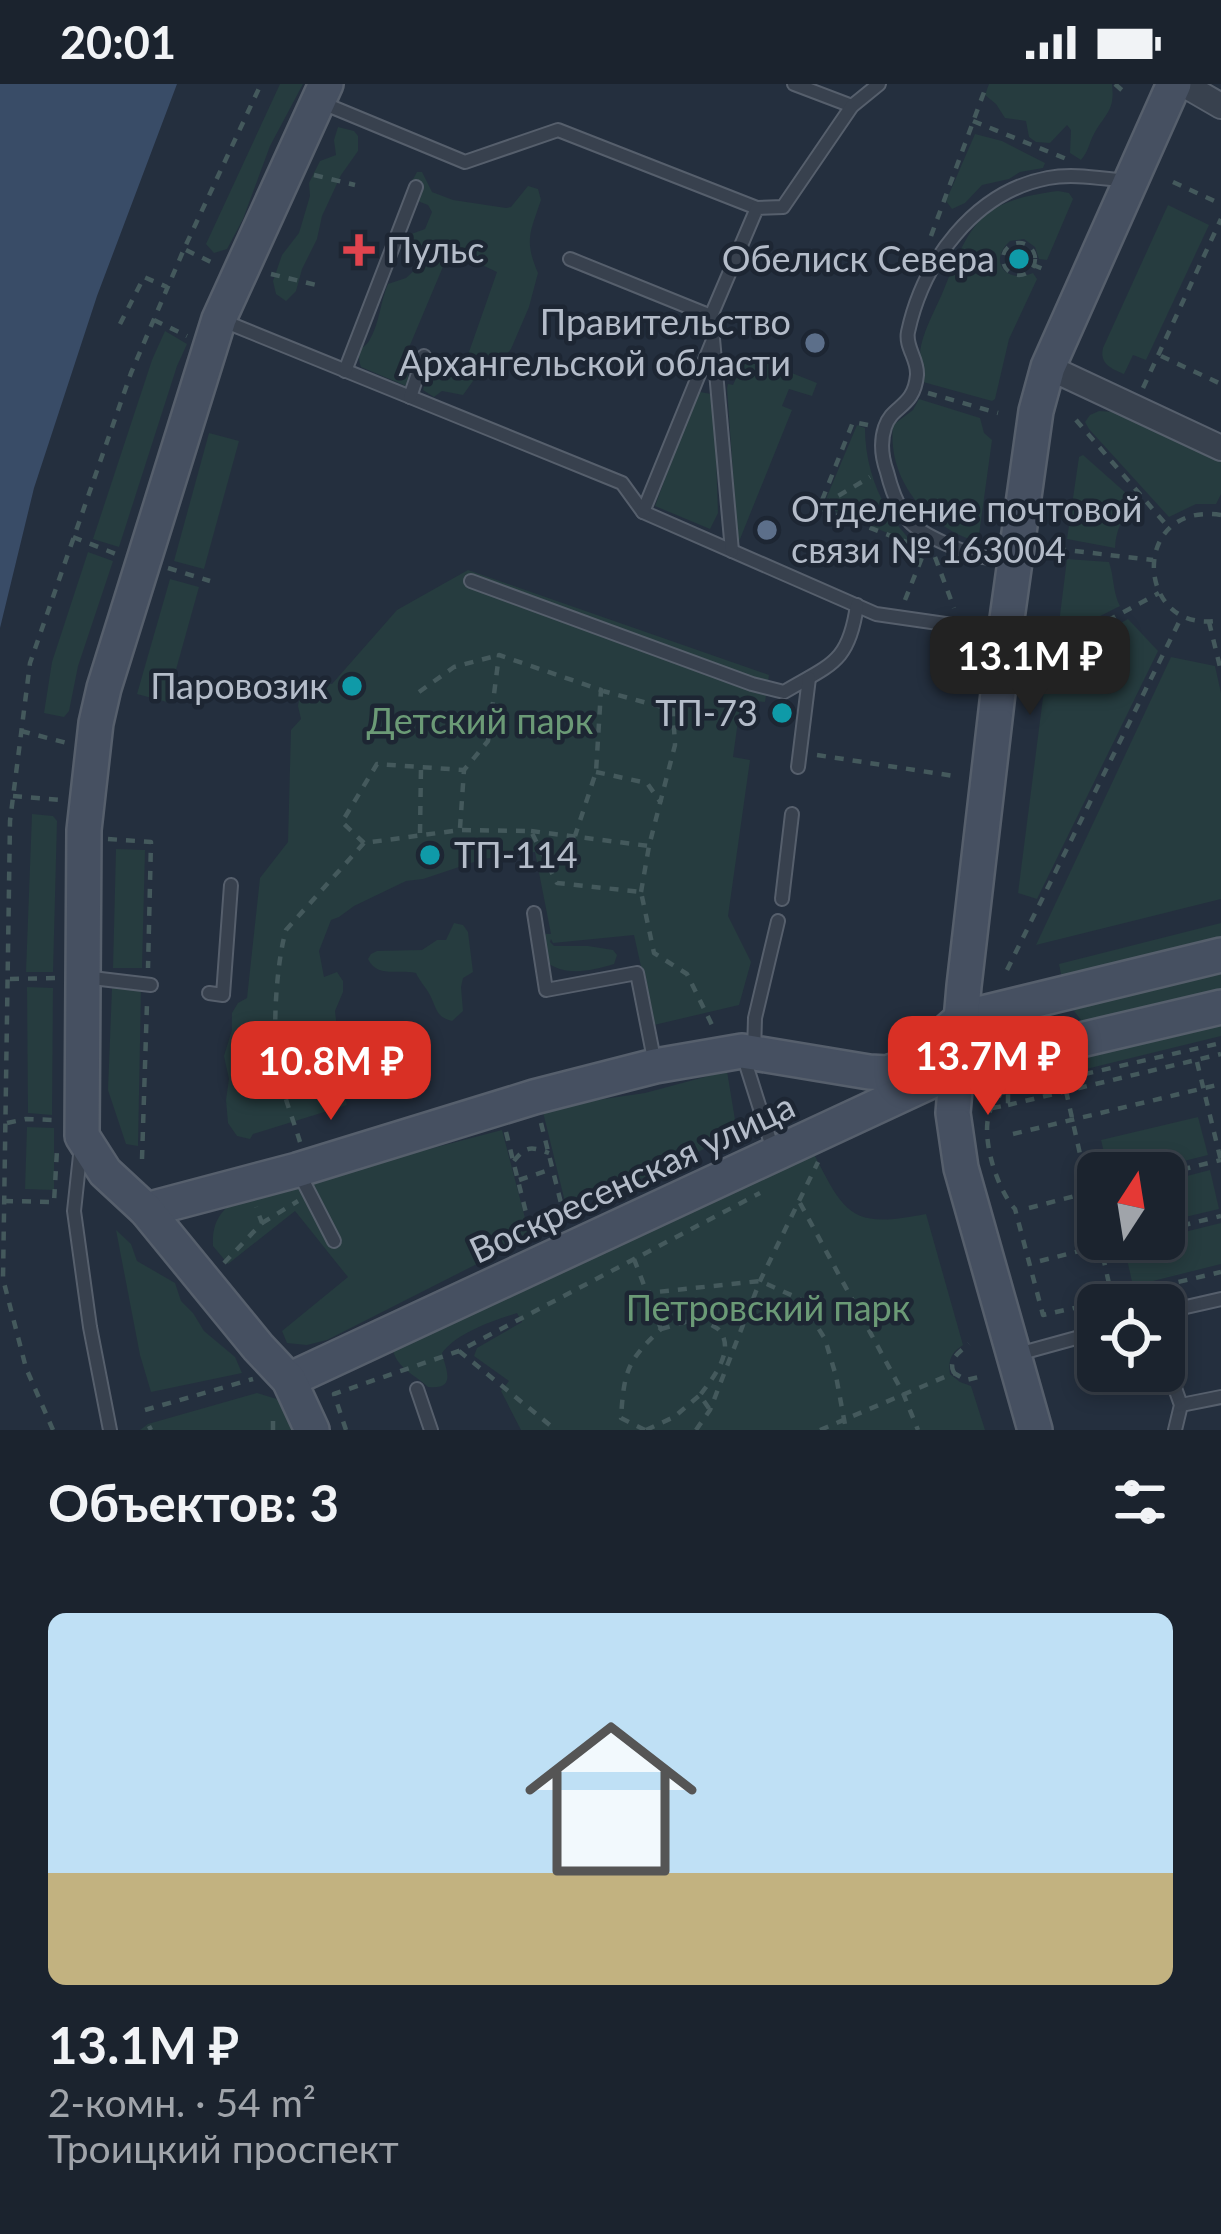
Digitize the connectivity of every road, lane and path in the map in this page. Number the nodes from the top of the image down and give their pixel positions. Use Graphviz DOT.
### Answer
graph roads {
  1 [pos="794,84"];
  2 [pos="879,84"];
  3 [pos="987,84"];
  4 [pos="1114,84"];
  5 [pos="1178,84"];
  6 [pos="1124,92"];
  7 [pos="322,93"];
  8 [pos="852,106"];
  9 [pos="1221,106"];
  10 [pos="973,122"];
  11 [pos="1071,161"];
  12 [pos="314,175"];
  13 [pos="1131,181"];
  14 [pos="1173,182"];
  15 [pos="355,185"];
  16 [pos="416,187"];
  17 [pos="1221,204"];
  18 [pos="757,208"];
  19 [pos="1221,219"];
  20 [pos="184,249"];
  21 [pos="927,249"];
  22 [pos="569,259"];
  23 [pos="1034,265"];
  24 [pos="224,268"];
  25 [pos="1046,270"];
  26 [pos="272,274"];
  27 [pos="316,285"];
  28 [pos="167,287"];
  29 [pos="711,316"];
  30 [pos="154,320"];
  31 [pos="120,324"];
  32 [pos="206,329"];
  33 [pos="713,339"];
  34 [pos="424,356"];
  35 [pos="1159,356"];
  36 [pos="1048,367"];
  37 [pos="345,371"];
  38 [pos="1221,384"];
  39 [pos="914,388"];
  40 [pos="1143,388"];
  41 [pos="410,397"];
  42 [pos="998,413"];
  43 [pos="1076,420"];
  44 [pos="1221,448"];
  45 [pos="885,467"];
  46 [pos="1221,505"];
  47 [pos="819,508"];
  48 [pos="643,512"];
  49 [pos="1219,514"];
  50 [pos="1169,528"];
  51 [pos="928,534"];
  52 [pos="73,537"];
  53 [pos="1057,549"];
  54 [pos="732,551"];
  55 [pos="121,556"];
  56 [pos="1016,560"];
  57 [pos="1153,560"];
  58 [pos="166,567"];
  59 [pos="471,580"];
  60 [pos="209,581"];
  61 [pos="1159,593"];
  62 [pos="857,605"];
  63 [pos="1182,616"];
  64 [pos="1221,620"];
  65 [pos="1210,622"];
  66 [pos="960,626"];
  67 [pos="1005,633"];
  68 [pos="1044,655"];
  69 [pos="499,656"];
  70 [pos="1221,671"];
  71 [pos="808,678"];
  72 [pos="601,690"];
  73 [pos="419,692"];
  74 [pos="21,731"];
  75 [pos="72,744"];
  76 [pos="799,760"];
  77 [pos="422,767"];
  78 [pos="464,770"];
  79 [pos="596,772"];
  80 [pos="954,776"];
  81 [pos="14,796"];
  82 [pos="66,800"];
  83 [pos="661,803"];
  84 [pos="792,814"];
  85 [pos="460,830"];
  86 [pos="531,831"];
  87 [pos="419,835"];
  88 [pos="575,836"];
  89 [pos="364,843"];
  90 [pos="649,846"];
  91 [pos="231,885"];
  92 [pos="641,892"];
  93 [pos="782,898"];
  94 [pos="534,913"];
  95 [pos="778,921"];
  96 [pos="1221,955"];
  97 [pos="1007,970"];
  98 [pos="70,978"];
  99 [pos="8,979"];
  100 [pos="152,985"];
  101 [pos="209,993"];
  102 [pos="1221,1006"];
  103 [pos="962,1018"];
  104 [pos="1221,1042"];
  105 [pos="737,1046"];
  106 [pos="1221,1054"];
  107 [pos="1196,1060"];
  108 [pos="656,1066"];
  109 [pos="957,1069"];
  110 [pos="1221,1084"];
  111 [pos="1204,1088"];
  112 [pos="1066,1091"];
  113 [pos="1008,1092"];
  114 [pos="534,1097"];
  115 [pos="1008,1105"];
  116 [pos="992,1108"];
  117 [pos="1072,1120"];
  118 [pos="6,1123"];
  119 [pos="69,1128"];
  120 [pos="506,1132"];
  121 [pos="1013,1134"];
  122 [pos="1079,1152"];
  123 [pos="549,1153"];
  124 [pos="1221,1160"];
  125 [pos="514,1162"];
  126 [pos="552,1168"];
  127 [pos="302,1169"];
  128 [pos="1185,1169"];
  129 [pos="783,1170"];
  130 [pos="519,1180"];
  131 [pos="56,1192"];
  132 [pos="1077,1196"];
  133 [pos="4,1201"];
  134 [pos="254,1202"];
  135 [pos="800,1203"];
  136 [pos="1029,1208"];
  137 [pos="146,1210"];
  138 [pos="1221,1216"];
  139 [pos="262,1223"];
  140 [pos="1185,1225"];
  141 [pos="334,1241"];
  142 [pos="1077,1248"];
  143 [pos="572,1249"];
  144 [pos="634,1259"];
  145 [pos="1040,1261"];
  146 [pos="540,1263"];
  147 [pos="218,1269"];
  148 [pos="1221,1272"];
  149 [pos="760,1281"];
  150 [pos="1171,1284"];
  151 [pos="647,1293"];
  152 [pos="1221,1299"];
  153 [pos="1185,1305"];
  154 [pos="1077,1306"];
  155 [pos="1077,1308"];
  156 [pos="1050,1312"];
  157 [pos="661,1329"];
  158 [pos="1077,1338"];
  159 [pos="970,1344"];
  160 [pos="459,1351"];
  161 [pos="1013,1356"];
  162 [pos="26,1368"];
  163 [pos="954,1373"];
  164 [pos="979,1377"];
  165 [pos="277,1378"];
  166 [pos="417,1389"];
  167 [pos="1176,1392"];
  168 [pos="903,1393"];
  169 [pos="700,1395"];
  170 [pos="1221,1397"];
  171 [pos="1181,1405"];
  172 [pos="145,1410"];
  173 [pos="710,1410"];
  174 [pos="846,1418"];
  175 [pos="53,1430"];
  176 [pos="110,1430"];
  177 [pos="312,1430"];
  178 [pos="346,1430"];
  179 [pos="430,1430"];
  180 [pos="556,1430"];
  181 [pos="646,1430"];
  182 [pos="696,1430"];
  183 [pos="820,1430"];
  184 [pos="846,1430"];
  185 [pos="918,1430"];
  186 [pos="1035,1430"];
  187 [pos="1175,1430"];
  1 -- 8 [label="lane"];
  2 -- 8 [label="lane"];
  3 -- 10 [label="path"];
  4 -- 6 [label="path"];
  5 -- 9 [label="street"];
  5 -- 13 [label="street"];
  7 -- 18 [label="lane"];
  7 -- 32 [label="street"];
  8 -- 18 [label="lane"];
  10 -- 11 [label="path"];
  10 -- 21 [label="path"];
  12 -- 15 [label="path"];
  13 -- 36 [label="street"];
  13 -- 39 [label="lane"];
  14 -- 17 [label="path"];
  16 -- 37 [label="lane"];
  18 -- 29 [label="lane"];
  19 -- 35 [label="path"];
  20 -- 24 [label="path"];
  22 -- 29 [label="lane"];
  23 -- 23 [label="path"];
  23 -- 25 [label="path"];
  26 -- 27 [label="path"];
  28 -- 31 [label="path"];
  29 -- 33 [label="lane"];
  30 -- 32 [label="path"];
  32 -- 37 [label="lane"];
  32 -- 98 [label="street"];
  33 -- 48 [label="lane"];
  33 -- 54 [label="lane"];
  34 -- 41 [label="lane"];
  35 -- 38 [label="path"];
  35 -- 40 [label="path"];
  36 -- 44 [label="street"];
  36 -- 56 [label="street"];
  37 -- 41 [label="lane"];
  39 -- 42 [label="path"];
  39 -- 45 [label="lane"];
  41 -- 48 [label="lane"];
  43 -- 50 [label="path"];
  45 -- 47 [label="path"];
  45 -- 51 [label="lane"];
  46 -- 49 [label="path"];
  48 -- 54 [label="lane"];
  49 -- 50 [label="path"];
  50 -- 57 [label="path"];
  51 -- 56 [label="lane"];
  51 -- 66 [label="path"];
  52 -- 55 [label="path"];
  53 -- 57 [label="path"];
  54 -- 62 [label="lane"];
  56 -- 67 [label="street"];
  57 -- 61 [label="path"];
  58 -- 60 [label="path"];
  59 -- 71 [label="lane"];
  61 -- 63 [label="path"];
  61 -- 68 [label="path"];
  62 -- 66 [label="lane"];
  62 -- 71 [label="lane"];
  63 -- 65 [label="path"];
  63 -- 97 [label="path"];
  64 -- 65 [label="path"];
  65 -- 70 [label="path"];
  66 -- 67 [label="lane"];
  67 -- 103 [label="street"];
  69 -- 72 [label="path"];
  69 -- 73 [label="path"];
  69 -- 78 [label="path"];
  71 -- 76 [label="lane"];
  72 -- 79 [label="path"];
  72 -- 83 [label="path"];
  74 -- 75 [label="path"];
  76 -- 80 [label="path"];
  77 -- 78 [label="path"];
  77 -- 87 [label="path"];
  77 -- 89 [label="path"];
  78 -- 85 [label="path"];
  79 -- 83 [label="path"];
  79 -- 88 [label="path"];
  81 -- 82 [label="path"];
  83 -- 90 [label="path"];
  84 -- 93 [label="lane"];
  85 -- 86 [label="path"];
  85 -- 87 [label="path"];
  86 -- 88 [label="path"];
  86 -- 92 [label="path"];
  87 -- 89 [label="path"];
  88 -- 90 [label="path"];
  89 -- 127 [label="path"];
  90 -- 92 [label="path"];
  91 -- 101 [label="lane"];
  92 -- 105 [label="path"];
  94 -- 108 [label="lane"];
  95 -- 105 [label="lane"];
  96 -- 103 [label="street, Воскресенская улица"];
  98 -- 99 [label="path"];
  98 -- 100 [label="lane"];
  98 -- 119 [label="street"];
  102 -- 109 [label="street, Воскресенская улица"];
  103 -- 105 [label="street, Воскресенская улица"];
  103 -- 109 [label="street"];
  104 -- 113 [label="path"];
  105 -- 108 [label="street, Воскресенская улица"];
  105 -- 129 [label="lane"];
  106 -- 107 [label="path"];
  107 -- 111 [label="path"];
  107 -- 112 [label="path"];
  108 -- 114 [label="street, Воскресенская улица"];
  109 -- 129 [label="street, Воскресенская улица"];
  109 -- 161 [label="street"];
  110 -- 111 [label="path"];
  111 -- 117 [label="path"];
  111 -- 124 [label="path"];
  112 -- 115 [label="path"];
  112 -- 117 [label="path"];
  113 -- 115 [label="path"];
  113 -- 116 [label="path"];
  114 -- 123 [label="path"];
  114 -- 127 [label="street, Воскресенская улица"];
  115 -- 116 [label="path"];
  116 -- 155 [label="path"];
  117 -- 121 [label="path"];
  117 -- 122 [label="path"];
  118 -- 119 [label="path"];
  119 -- 137 [label="street"];
  119 -- 176 [label="lane"];
  120 -- 125 [label="path"];
  123 -- 125 [label="path"];
  123 -- 126 [label="path"];
  124 -- 128 [label="path"];
  125 -- 130 [label="path"];
  126 -- 130 [label="path"];
  126 -- 143 [label="path"];
  127 -- 137 [label="street, Воскресенская улица"];
  127 -- 139 [label="path"];
  127 -- 141 [label="lane"];
  129 -- 135 [label="path"];
  129 -- 143 [label="street, Воскресенская улица"];
  129 -- 144 [label="path"];
  130 -- 146 [label="path"];
  131 -- 133 [label="path"];
  132 -- 136 [label="path"];
  134 -- 139 [label="path"];
  135 -- 149 [label="path"];
  135 -- 168 [label="path"];
  137 -- 165 [label="street"];
  138 -- 140 [label="path"];
  139 -- 147 [label="path"];
  142 -- 145 [label="path"];
  143 -- 146 [label="street, Воскресенская улица"];
  144 -- 151 [label="path"];
  144 -- 160 [label="path"];
  146 -- 165 [label="street, Воскресенская улица"];
  148 -- 150 [label="path"];
  149 -- 151 [label="path"];
  149 -- 173 [label="path"];
  149 -- 174 [label="path"];
  151 -- 157 [label="path"];
  152 -- 153 [label="lane"];
  154 -- 156 [label="path"];
  157 -- 169 [label="path"];
  157 -- 181 [label="path"];
  158 -- 161 [label="lane"];
  159 -- 163 [label="path"];
  160 -- 178 [label="path"];
  160 -- 180 [label="path"];
  161 -- 186 [label="street"];
  162 -- 175 [label="path"];
  163 -- 164 [label="path"];
  163 -- 168 [label="path"];
  165 -- 172 [label="path"];
  165 -- 177 [label="street"];
  166 -- 179 [label="lane"];
  167 -- 171 [label="lane"];
  168 -- 174 [label="path"];
  168 -- 185 [label="path"];
  169 -- 173 [label="path"];
  169 -- 181 [label="path"];
  170 -- 171 [label="lane"];
  171 -- 187 [label="lane"];
  173 -- 182 [label="path"];
  174 -- 183 [label="path"];
  174 -- 184 [label="path"];
}
